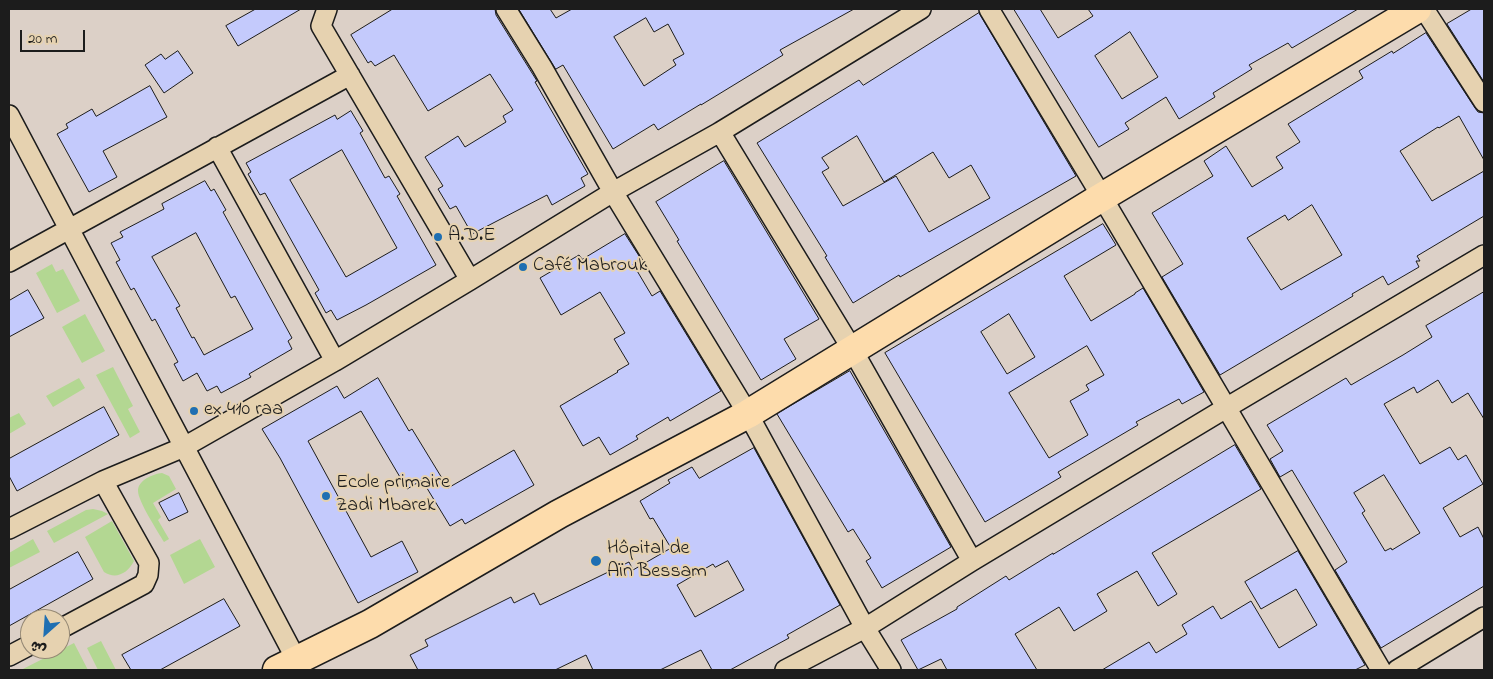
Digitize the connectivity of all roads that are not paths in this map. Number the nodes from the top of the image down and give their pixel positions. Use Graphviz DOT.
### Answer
graph roads {
  1 [pos="327,9"];
  2 [pos="506,9"];
  3 [pos="921,9"];
  4 [pos="989,9"];
  5 [pos="1417,9"];
  6 [pos="1424,9"];
  7 [pos="350,75"];
  8 [pos="1484,102"];
  9 [pos="9,115"];
  10 [pos="720,132"];
  11 [pos="217,147"];
  12 [pos="612,192"];
  13 [pos="1102,197"];
  14 [pos="69,230"];
  15 [pos="1484,255"];
  16 [pos="9,262"];
  17 [pos="470,280"];
  18 [pos="852,349"];
  19 [pos="335,361"];
  20 [pos="1226,408"];
  21 [pos="748,414"];
  22 [pos="184,447"];
  23 [pos="103,481"];
  24 [pos="9,529"];
  25 [pos="972,561"];
  26 [pos="1484,617"];
  27 [pos="70,624"];
  28 [pos="865,628"];
  29 [pos="287,666"];
  30 [pos="785,670"];
  31 [pos="891,670"];
  32 [pos="1381,670"];
  33 [pos="1397,670"];
  1 -- 7 [label="street"];
  2 -- 12 [label="street"];
  3 -- 10 [label="street"];
  4 -- 13 [label="street"];
  5 -- 13 [label="main road"];
  6 -- 8 [label="street"];
  7 -- 11 [label="street"];
  7 -- 17 [label="street"];
  9 -- 14 [label="street"];
  10 -- 12 [label="street"];
  10 -- 18 [label="street"];
  11 -- 14 [label="street"];
  11 -- 19 [label="street"];
  12 -- 17 [label="street"];
  12 -- 21 [label="street"];
  13 -- 18 [label="main road"];
  13 -- 20 [label="street"];
  14 -- 16 [label="street"];
  14 -- 22 [label="street"];
  15 -- 20 [label="street"];
  17 -- 19 [label="street"];
  18 -- 21 [label="main road"];
  18 -- 25 [label="street"];
  19 -- 22 [label="street"];
  20 -- 25 [label="street"];
  20 -- 32 [label="street"];
  21 -- 28 [label="street"];
  21 -- 29 [label="main road"];
  22 -- 23 [label="street"];
  22 -- 29 [label="street"];
  23 -- 24 [label="street"];
  23 -- 27 [label="street"];
  25 -- 28 [label="street"];
  26 -- 33 [label="street"];
  28 -- 30 [label="street"];
  28 -- 31 [label="street"];
}
